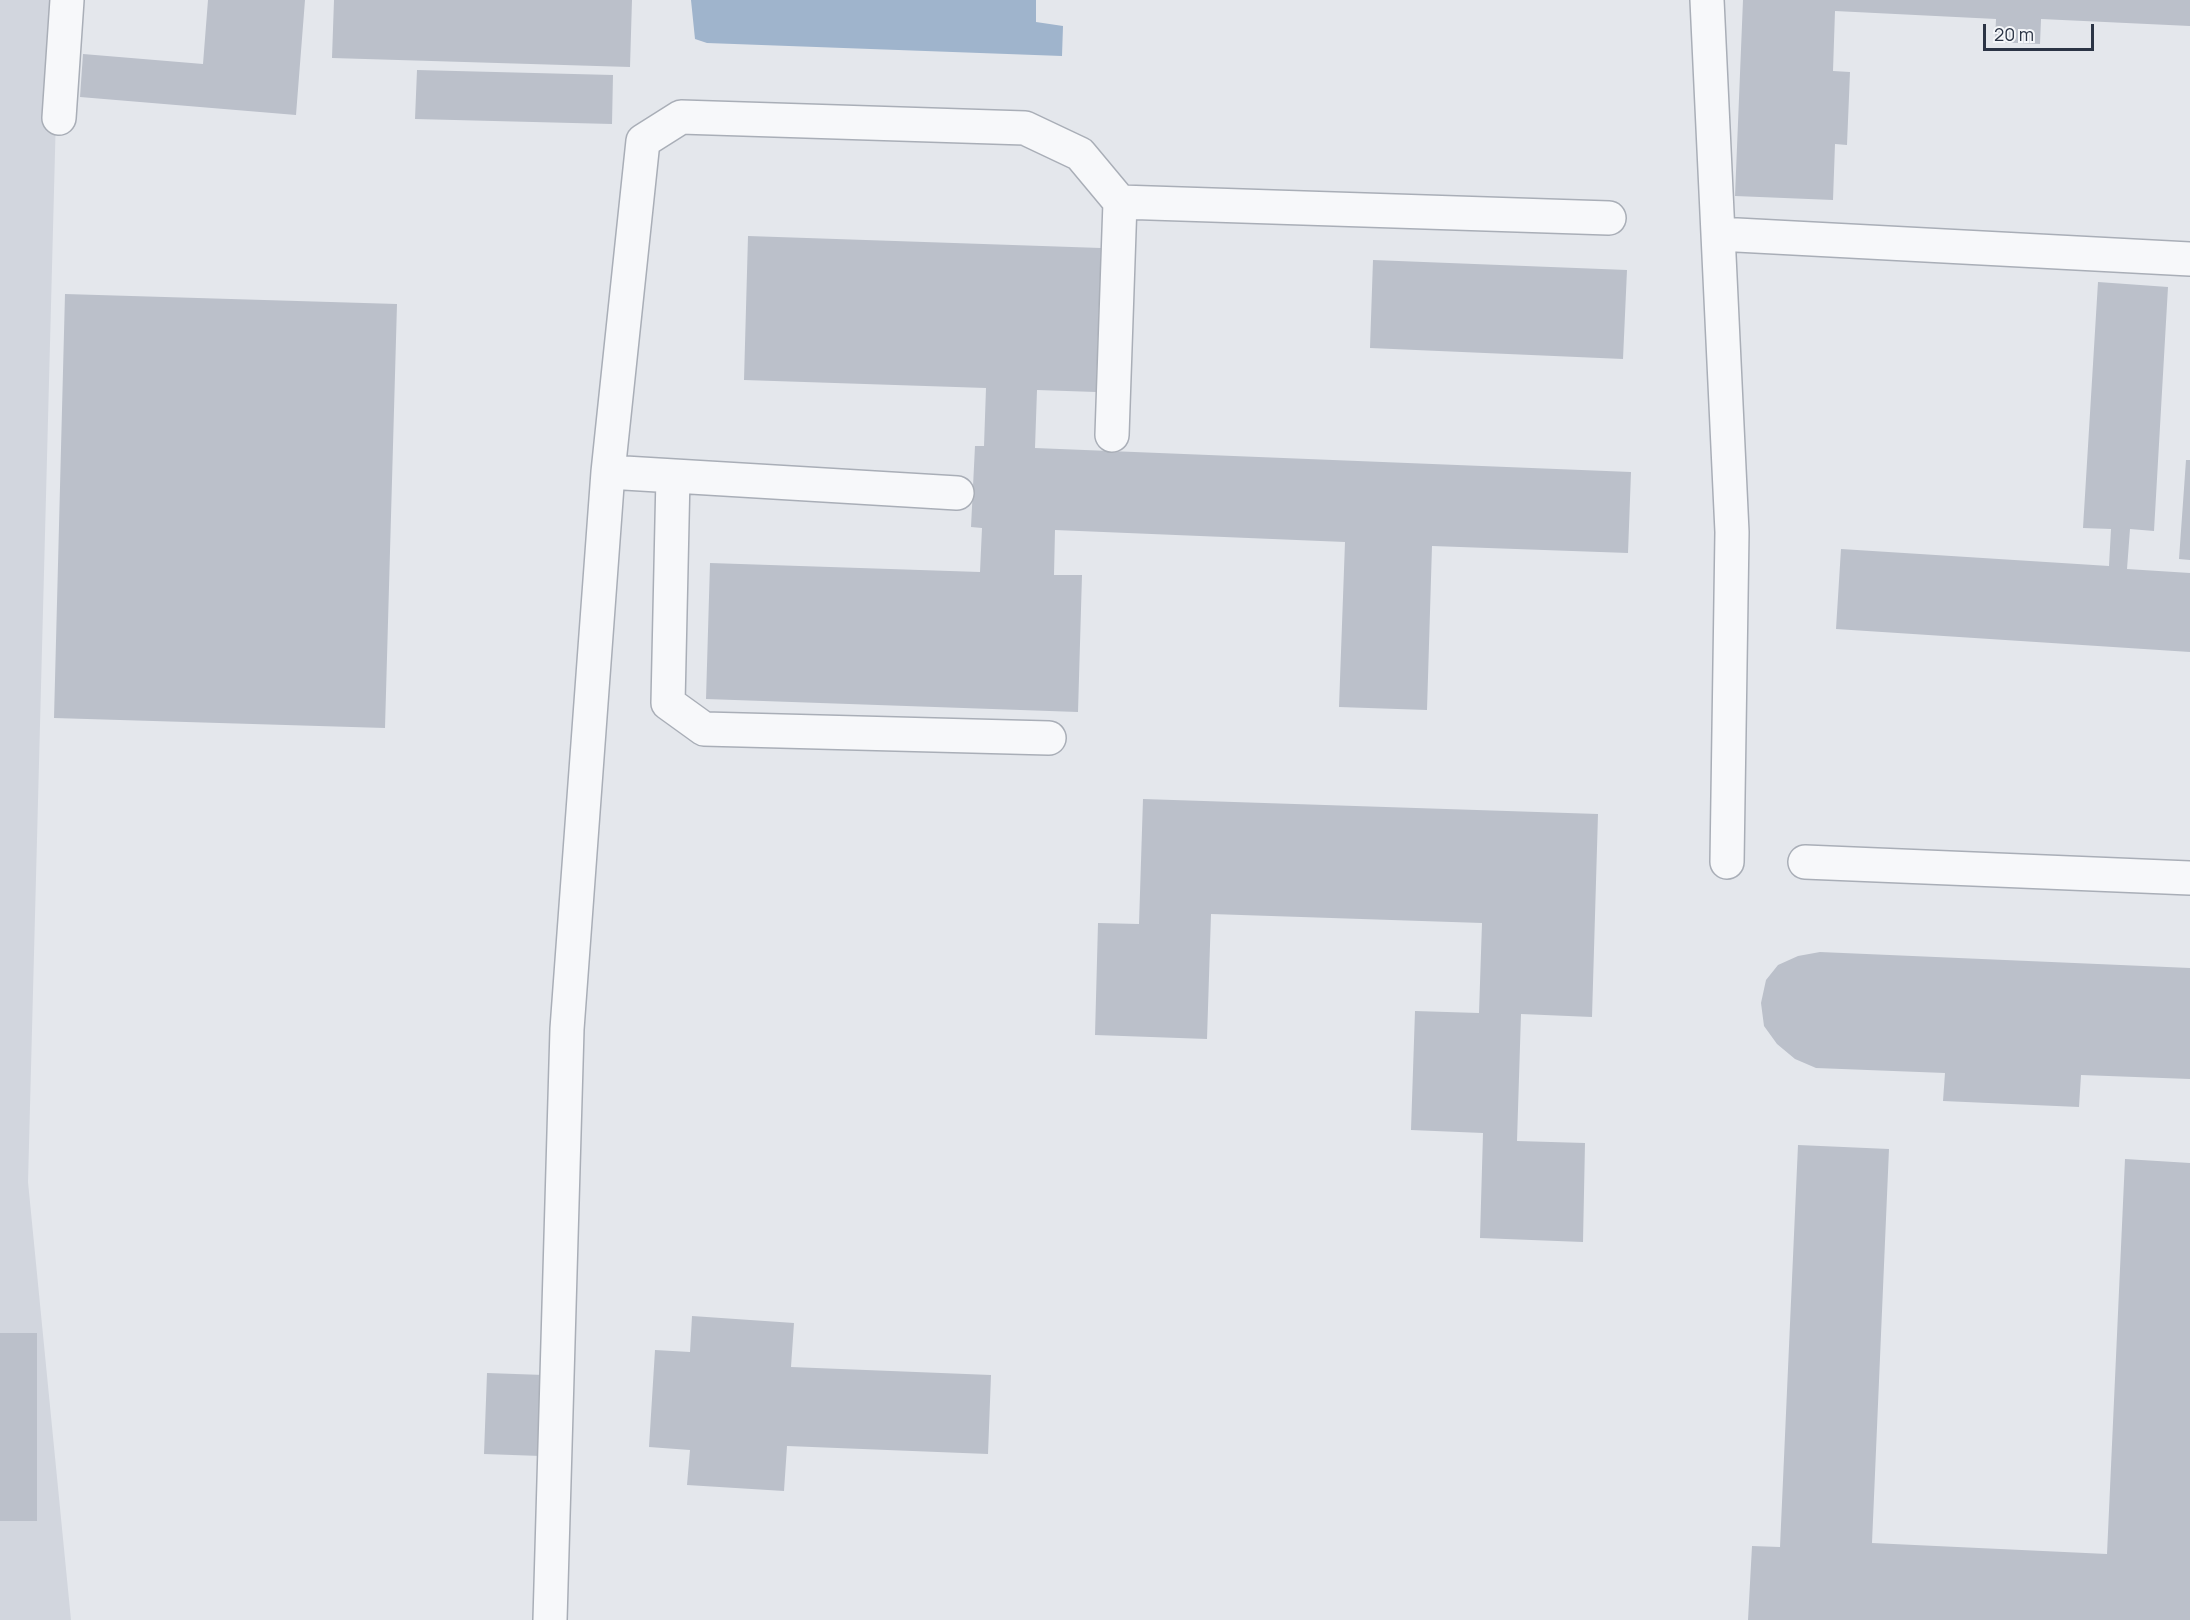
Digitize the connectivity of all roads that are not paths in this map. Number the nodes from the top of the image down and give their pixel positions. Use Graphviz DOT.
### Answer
graph roads {
  1 [pos="67,0"];
  2 [pos="1707,0"];
  3 [pos="59,118"];
  4 [pos="1120,202"];
  5 [pos="1609,218"];
  6 [pos="1718,234"];
  7 [pos="2190,259"];
  8 [pos="1112,435"];
  9 [pos="608,472"];
  10 [pos="672,476"];
  11 [pos="957,493"];
  12 [pos="1049,738"];
  13 [pos="1727,862"];
  14 [pos="1805,862"];
  15 [pos="2190,878"];
  16 [pos="550,1620"];
  1 -- 3 [label="lane"];
  2 -- 6 [label="lane"];
  4 -- 5 [label="lane"];
  4 -- 8 [label="lane"];
  4 -- 9 [label="lane"];
  6 -- 7 [label="lane"];
  6 -- 13 [label="lane"];
  9 -- 10 [label="lane"];
  9 -- 16 [label="lane"];
  10 -- 11 [label="lane"];
  10 -- 12 [label="lane"];
  14 -- 15 [label="lane"];
}
